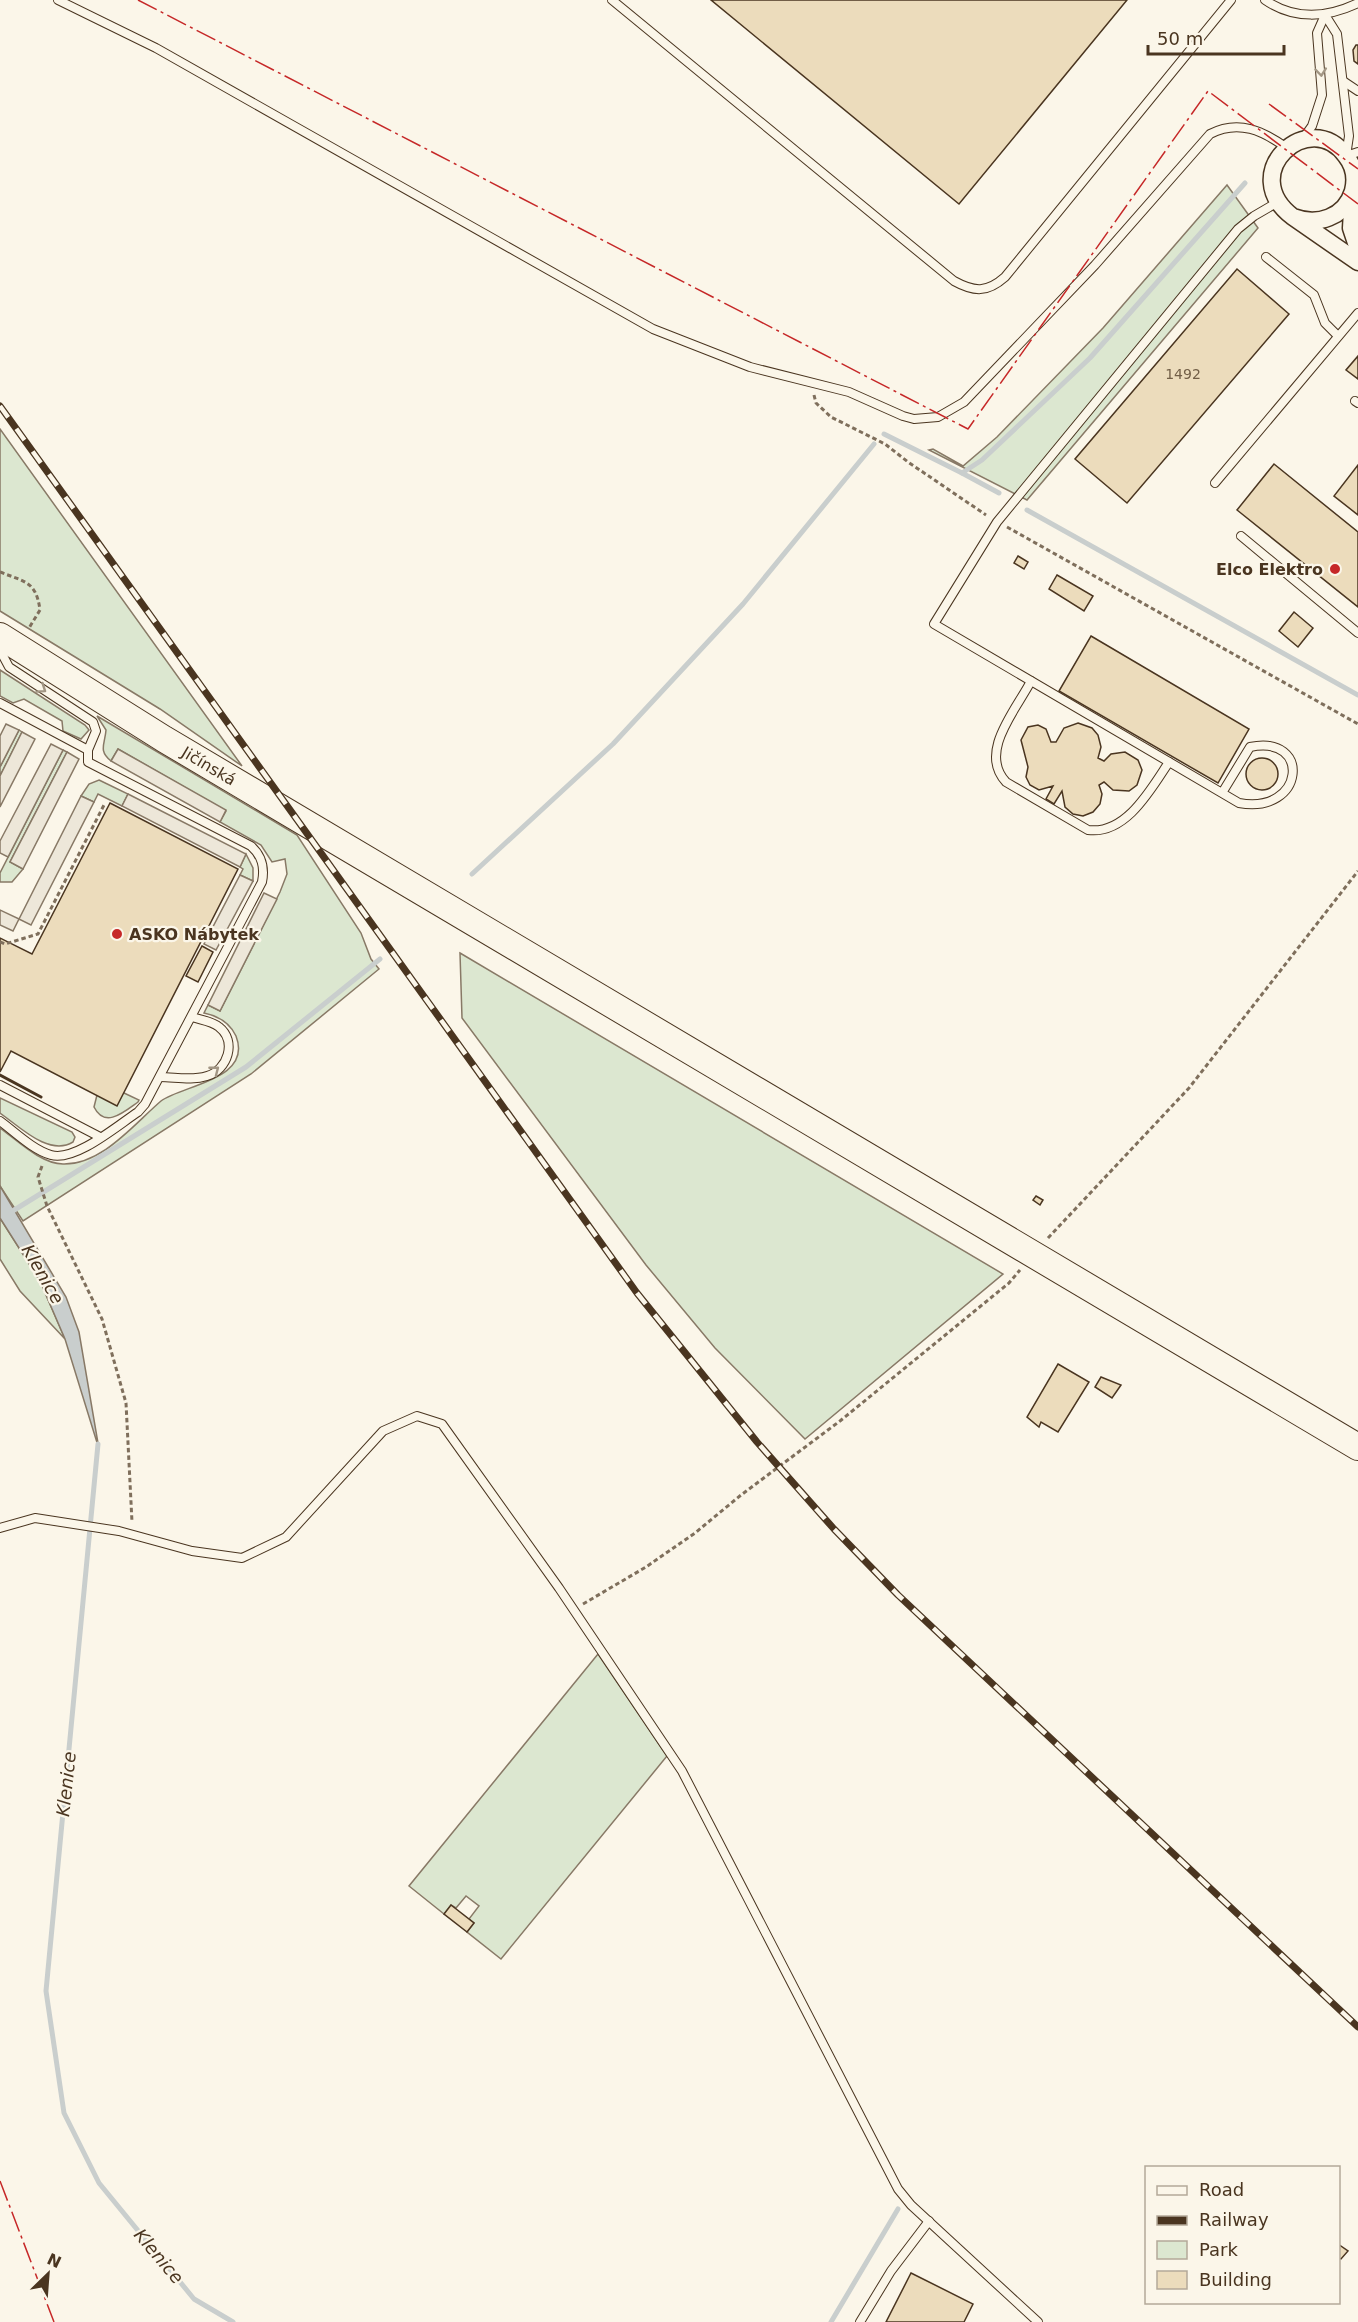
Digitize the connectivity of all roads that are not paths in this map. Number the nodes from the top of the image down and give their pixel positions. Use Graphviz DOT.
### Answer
graph roads {
  1 [pos="58,0"];
  2 [pos="612,0"];
  3 [pos="1231,0"];
  4 [pos="1265,0"];
  5 [pos="1358,3"];
  6 [pos="1325,15"];
  7 [pos="1343,81"];
  8 [pos="1358,91"];
  9 [pos="1294,144"];
  10 [pos="1352,154"];
  11 [pos="1353,189"];
  12 [pos="1278,202"];
  13 [pos="1293,216"];
  14 [pos="1358,249"];
  15 [pos="1266,257"];
  16 [pos="1358,262"];
  17 [pos="1358,312"];
  18 [pos="1338,336"];
  19 [pos="1215,483"];
  20 [pos="1241,536"];
  21 [pos="1358,633"];
  22 [pos="6,644"];
  23 [pos="1032,681"];
  24 [pos="0,703"];
  25 [pos="88,750"];
  26 [pos="1169,762"];
  27 [pos="1222,793"];
  28 [pos="192,1017"];
  29 [pos="160,1077"];
  30 [pos="0,1085"];
  31 [pos="0,1121"];
  32 [pos="100,1137"];
  33 [pos="1358,1447"];
  34 [pos="0,1528"];
  35 [pos="929,2221"];
  36 [pos="860,2322"];
  37 [pos="1038,2322"];
  1 -- 9 [label="lane"];
  2 -- 3 [label="lane"];
  4 -- 6 [label="lane"];
  5 -- 6 [label="lane"];
  6 -- 7 [label="lane"];
  6 -- 9 [label="lane, one-way"];
  7 -- 8 [label="lane"];
  7 -- 10 [label="lane"];
  9 -- 10 [label="street"];
  9 -- 12 [label="street"];
  10 -- 11 [label="street"];
  11 -- 13 [label="street"];
  11 -- 14 [label="street"];
  12 -- 13 [label="street"];
  12 -- 23 [label="lane"];
  13 -- 16 [label="street"];
  15 -- 18 [label="lane"];
  17 -- 18 [label="lane"];
  18 -- 19 [label="lane"];
  20 -- 21 [label="lane"];
  22 -- 25 [label="lane, one-way"];
  22 -- 33 [label="main road, Jičínská"];
  23 -- 26 [label="lane"];
  23 -- 26 [label="lane"];
  24 -- 25 [label="lane"];
  25 -- 28 [label="lane"];
  26 -- 27 [label="lane"];
  27 -- 27 [label="lane"];
  28 -- 29 [label="lane"];
  29 -- 28 [label="lane, one-way"];
  29 -- 32 [label="lane"];
  30 -- 32 [label="lane"];
  31 -- 32 [label="lane"];
  34 -- 35 [label="lane"];
  35 -- 36 [label="lane"];
  35 -- 37 [label="lane"];
}
